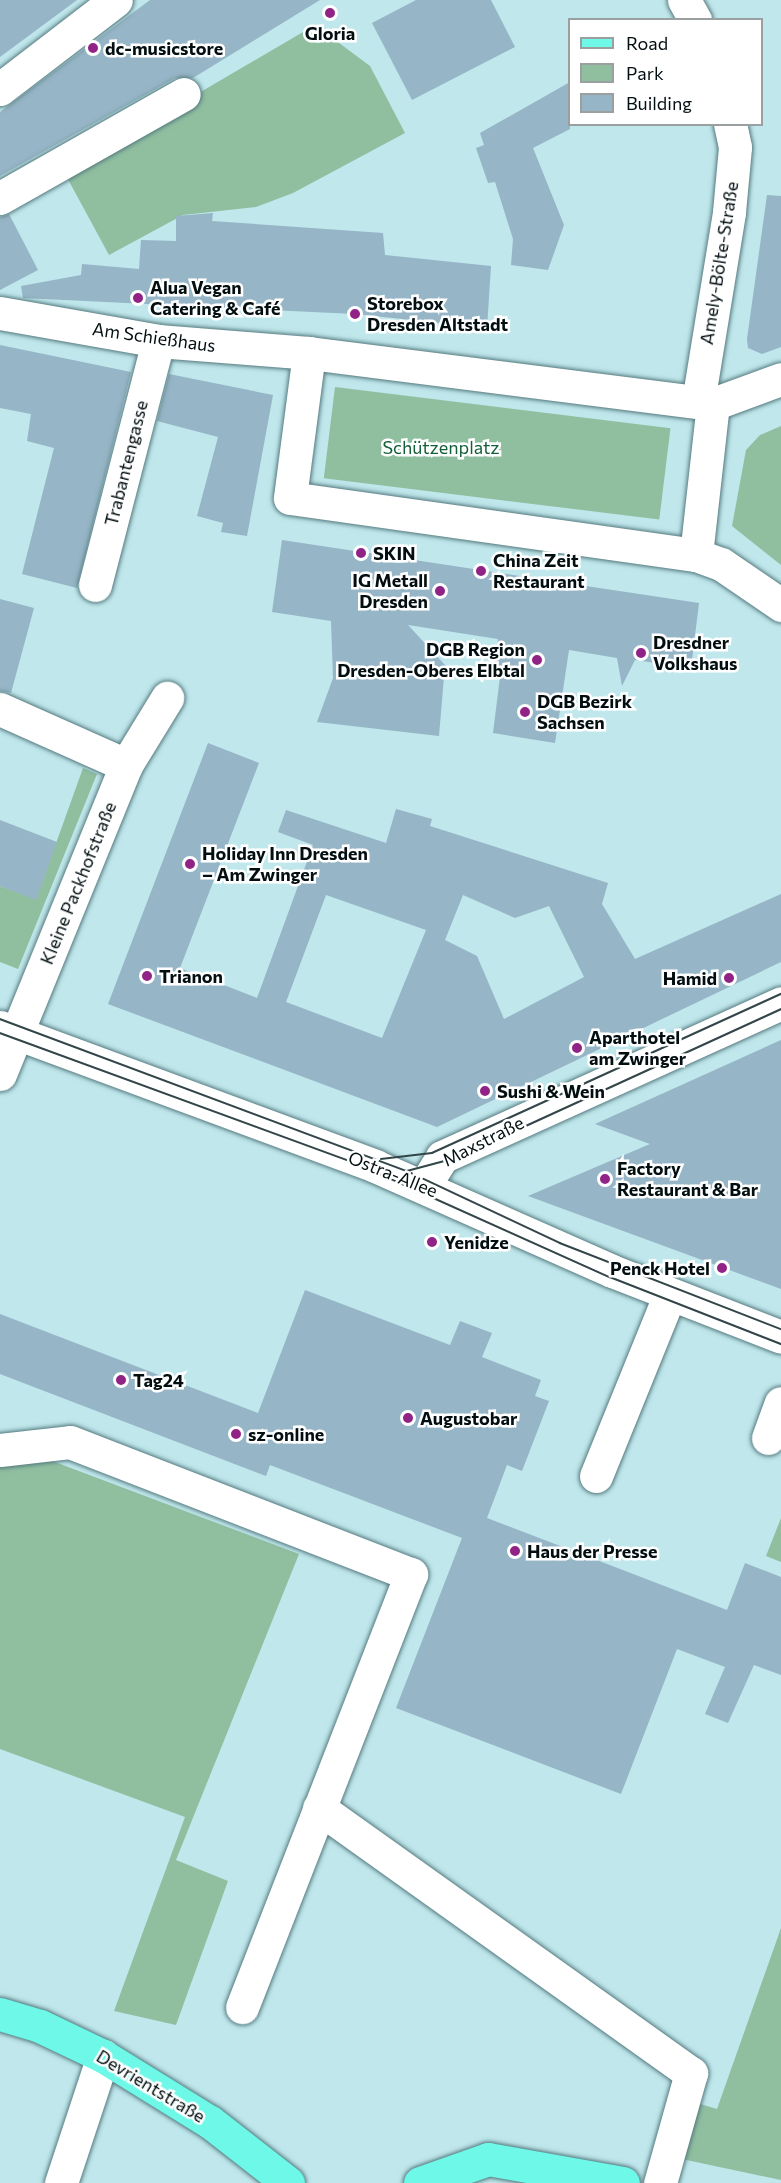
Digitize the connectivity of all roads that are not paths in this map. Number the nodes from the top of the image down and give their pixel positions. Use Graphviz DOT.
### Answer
graph roads {
  1 [pos="116,0"];
  2 [pos="684,0"];
  3 [pos="694,18"];
  4 [pos="0,89"];
  5 [pos="184,94"];
  6 [pos="730,126"];
  7 [pos="0,198"];
  8 [pos="0,313"];
  9 [pos="158,341"];
  10 [pos="309,353"];
  11 [pos="781,379"];
  12 [pos="706,403"];
  13 [pos="696,555"];
  14 [pos="95,585"];
  15 [pos="781,605"];
  16 [pos="167,698"];
  17 [pos="0,709"];
  18 [pos="126,765"];
  19 [pos="781,1003"];
  20 [pos="9,1030"];
  21 [pos="0,1074"];
  22 [pos="424,1186"];
  23 [pos="670,1294"];
  24 [pos="781,1337"];
  25 [pos="781,1403"];
  26 [pos="768,1438"];
  27 [pos="0,1450"];
  28 [pos="596,1476"];
  29 [pos="319,1808"];
  30 [pos="242,2007"];
  31 [pos="0,2014"];
  32 [pos="104,2056"];
  33 [pos="436,2180"];
  34 [pos="61,2183"];
  35 [pos="288,2183"];
  36 [pos="623,2183"];
  37 [pos="660,2183"];
  1 -- 4 [label="street"];
  2 -- 3 [label="street"];
  5 -- 7 [label="street"];
  6 -- 12 [label="street, Amely-Bölte-Straße"];
  8 -- 9 [label="street, Am Schießhaus"];
  9 -- 10 [label="street, Am Schießhaus"];
  9 -- 14 [label="street, Trabantengasse"];
  10 -- 12 [label="street"];
  10 -- 13 [label="street"];
  11 -- 12 [label="street"];
  12 -- 13 [label="street"];
  13 -- 15 [label="street"];
  16 -- 18 [label="street, Kleine Packhofstraße"];
  17 -- 18 [label="street"];
  18 -- 20 [label="street, Kleine Packhofstraße"];
  19 -- 22 [label="street, Maxstraße"];
  20 -- 21 [label="street, Kleine Packhofstraße"];
  20 -- 22 [label="street, Ostra-Allee"];
  22 -- 23 [label="street, Ostra-Allee"];
  23 -- 24 [label="street, Ostra-Allee"];
  23 -- 28 [label="street"];
  25 -- 26 [label="street"];
  27 -- 29 [label="street"];
  29 -- 30 [label="street"];
  29 -- 37 [label="street"];
  31 -- 32 [label="main road, Devrientstraße"];
  32 -- 34 [label="street"];
  32 -- 35 [label="main road, Devrientstraße"];
  33 -- 36 [label="main road"];
}
